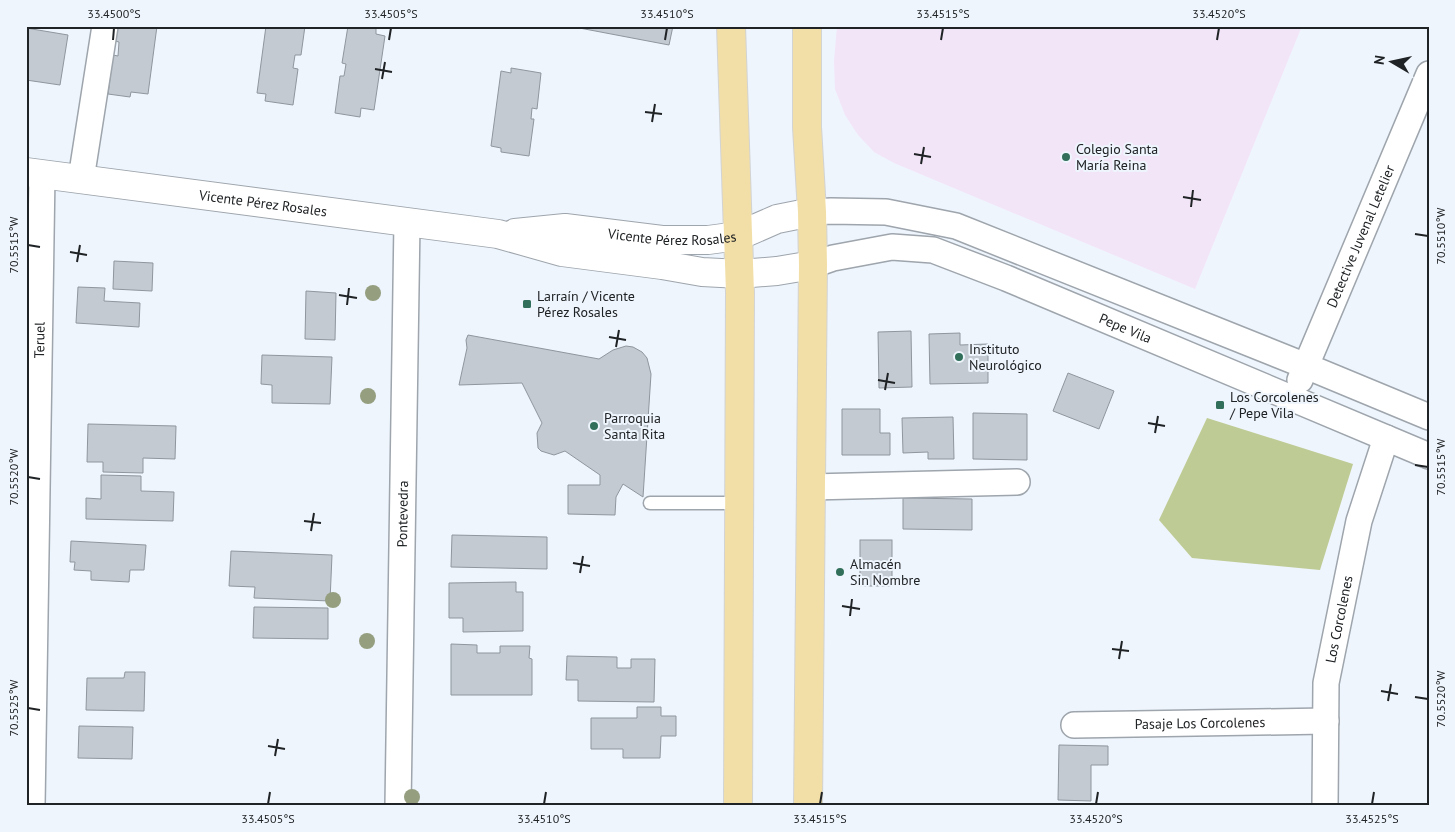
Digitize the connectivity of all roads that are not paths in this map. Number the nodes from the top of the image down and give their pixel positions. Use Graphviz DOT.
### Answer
graph roads {
  1 [pos="105,26"];
  2 [pos="731,26"];
  3 [pos="807,26"];
  4 [pos="1429,74"];
  5 [pos="34,173"];
  6 [pos="81,179"];
  7 [pos="812,212"];
  8 [pos="407,222"];
  9 [pos="498,234"];
  10 [pos="738,236"];
  11 [pos="813,265"];
  12 [pos="740,274"];
  13 [pos="1306,366"];
  14 [pos="1292,398"];
  15 [pos="1429,417"];
  16 [pos="1386,438"];
  17 [pos="1429,456"];
  18 [pos="1017,482"];
  19 [pos="810,487"];
  20 [pos="650,503"];
  21 [pos="739,504"];
  22 [pos="1326,720"];
  23 [pos="1074,726"];
  24 [pos="32,806"];
  25 [pos="398,806"];
  26 [pos="738,806"];
  27 [pos="808,806"];
  28 [pos="1325,806"];
  1 -- 6 [label="street"];
  2 -- 10 [label="main road"];
  3 -- 7 [label="main road"];
  4 -- 13 [label="street, Detective Juvenal Letelier"];
  5 -- 6 [label="street, Vicente Pérez Rosales"];
  5 -- 24 [label="street, Teruel"];
  6 -- 8 [label="street, Vicente Pérez Rosales"];
  7 -- 10 [label="street, Vicente Pérez Rosales"];
  7 -- 11 [label="main road"];
  7 -- 13 [label="street"];
  8 -- 9 [label="street, Vicente Pérez Rosales"];
  8 -- 25 [label="street, Pontevedra"];
  9 -- 10 [label="street, Vicente Pérez Rosales"];
  9 -- 12 [label="street, Vicente Pérez Rosales"];
  10 -- 12 [label="main road"];
  11 -- 12 [label="street, Vicente Pérez Rosales"];
  11 -- 14 [label="street, Pepe Vila"];
  11 -- 19 [label="main road"];
  12 -- 21 [label="main road"];
  13 -- 14 [label="street, Detective Juvenal Letelier"];
  13 -- 15 [label="street"];
  14 -- 16 [label="street, Pepe Vila"];
  16 -- 17 [label="street, Pepe Vila"];
  16 -- 22 [label="street, Los Corcolenes"];
  18 -- 19 [label="street"];
  19 -- 27 [label="main road"];
  20 -- 21 [label="lane"];
  21 -- 26 [label="main road"];
  22 -- 23 [label="street, Pasaje Los Corcolenes"];
  22 -- 28 [label="street, Los Corcolenes"];
}
